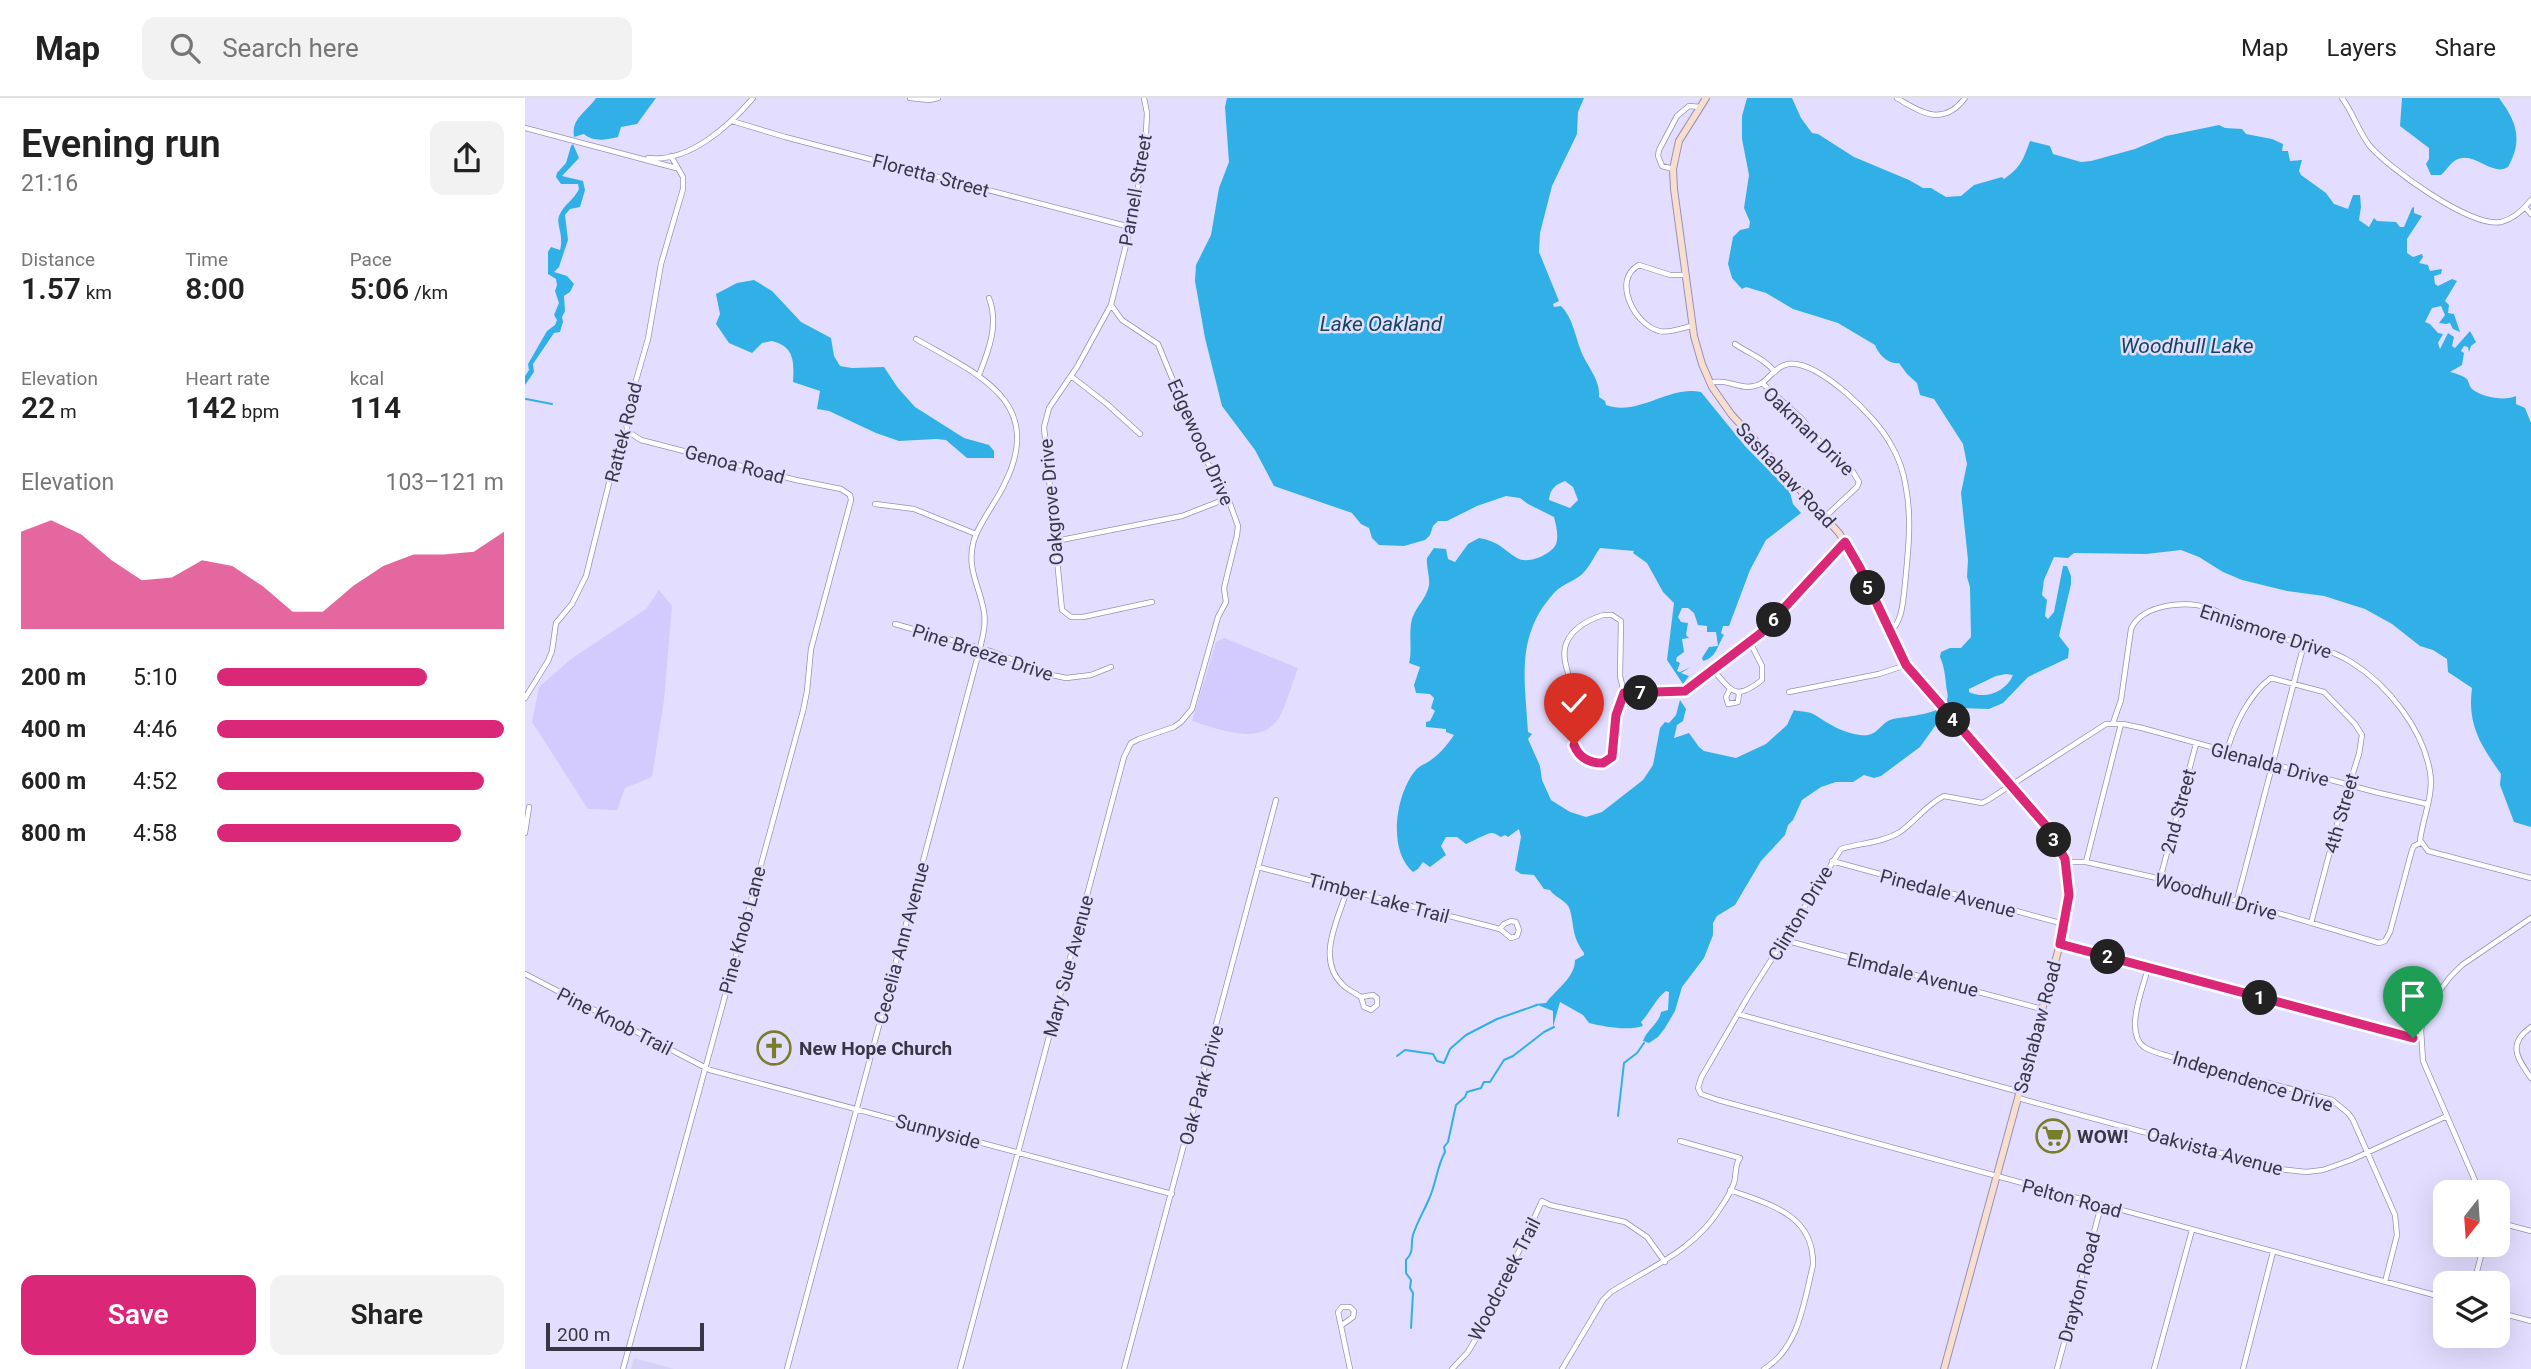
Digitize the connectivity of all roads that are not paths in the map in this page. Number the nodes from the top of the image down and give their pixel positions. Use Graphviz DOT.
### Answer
graph roads {
  1 [pos="753,98"];
  2 [pos="910,98"];
  3 [pos="938,98"];
  4 [pos="1144,98"];
  5 [pos="1706,98"];
  6 [pos="1897,98"];
  7 [pos="1965,98"];
  8 [pos="2342,98"];
  9 [pos="1700,107"];
  10 [pos="732,121"];
  11 [pos="525,128"];
  12 [pos="627,154"];
  13 [pos="671,156"];
  14 [pos="678,168"];
  15 [pos="1674,169"];
  16 [pos="2531,200"];
  17 [pos="2525,207"];
  18 [pos="2531,214"];
  19 [pos="1131,227"];
  20 [pos="1686,275"];
  21 [pos="1117,282"];
  22 [pos="989,298"];
  23 [pos="1111,305"];
  24 [pos="1693,326"];
  25 [pos="916,340"];
  26 [pos="1735,344"];
  27 [pos="1775,372"];
  28 [pos="979,375"];
  29 [pos="1071,376"];
  30 [pos="1710,383"];
  31 [pos="1762,383"];
  32 [pos="627,431"];
  33 [pos="1140,434"];
  34 [pos="846,491"];
  35 [pos="1228,498"];
  36 [pos="874,503"];
  37 [pos="1826,516"];
  38 [pos="976,534"];
  39 [pos="1056,541"];
  40 [pos="1845,542"];
  41 [pos="1226,601"];
  42 [pos="1152,603"];
  43 [pos="895,624"];
  44 [pos="1889,633"];
  45 [pos="1750,642"];
  46 [pos="2304,643"];
  47 [pos="980,648"];
  48 [pos="1906,665"];
  49 [pos="1111,667"];
  50 [pos="1713,670"];
  51 [pos="2294,684"];
  52 [pos="1730,690"];
  53 [pos="1739,692"];
  54 [pos="1789,692"];
  55 [pos="1624,693"];
  56 [pos="525,698"];
  57 [pos="2113,723"];
  58 [pos="2122,724"];
  59 [pos="2196,744"];
  60 [pos="2227,751"];
  61 [pos="2272,763"];
  62 [pos="2011,785"];
  63 [pos="2349,785"];
  64 [pos="1276,800"];
  65 [pos="2427,804"];
  66 [pos="529,807"];
  67 [pos="525,833"];
  68 [pos="2420,844"];
  69 [pos="1832,861"];
  70 [pos="2065,862"];
  71 [pos="2086,862"];
  72 [pos="1258,867"];
  73 [pos="2160,878"];
  74 [pos="2531,878"];
  75 [pos="1347,890"];
  76 [pos="2237,900"];
  77 [pos="2531,918"];
  78 [pos="2311,923"];
  79 [pos="2064,924"];
  80 [pos="1500,929"];
  81 [pos="1784,940"];
  82 [pos="2366,940"];
  83 [pos="2060,944"];
  84 [pos="2148,968"];
  85 [pos="525,974"];
  86 [pos="1361,997"];
  87 [pos="2042,1009"];
  88 [pos="1738,1014"];
  89 [pos="2531,1027"];
  90 [pos="2420,1038"];
  91 [pos="704,1068"];
  92 [pos="2531,1078"];
  93 [pos="1701,1094"];
  94 [pos="2019,1095"];
  95 [pos="856,1110"];
  96 [pos="2447,1116"];
  97 [pos="1680,1141"];
  98 [pos="2368,1151"];
  99 [pos="1018,1153"];
  100 [pos="1996,1178"];
  101 [pos="2475,1180"];
  102 [pos="1730,1190"];
  103 [pos="1172,1194"];
  104 [pos="2101,1206"];
  105 [pos="2510,1225"];
  106 [pos="2192,1230"];
  107 [pos="2531,1231"];
  108 [pos="2273,1252"];
  109 [pos="1664,1262"];
  110 [pos="2385,1282"];
  111 [pos="2433,1295"];
  112 [pos="2510,1315"];
  113 [pos="2531,1321"];
  114 [pos="1342,1325"];
  115 [pos="623,1369"];
  116 [pos="787,1369"];
  117 [pos="960,1369"];
  118 [pos="1124,1369"];
  119 [pos="1350,1369"];
  120 [pos="1452,1369"];
  121 [pos="1562,1369"];
  122 [pos="1764,1369"];
  123 [pos="1944,1369"];
  124 [pos="2057,1369"];
  125 [pos="2154,1369"];
  126 [pos="2243,1369"];
  1 -- 10 [label="street"];
  2 -- 3 [label="street"];
  4 -- 19 [label="street, Parnell Street"];
  5 -- 9 [label="street, Sashabaw Road"];
  6 -- 7 [label="street"];
  8 -- 17 [label="street"];
  9 -- 15 [label="street, Sashabaw Road"];
  9 -- 15 [label="street"];
  10 -- 13 [label="street"];
  10 -- 19 [label="street, Floretta Street"];
  11 -- 12 [label="street"];
  12 -- 13 [label="street"];
  12 -- 14 [label="street"];
  13 -- 14 [label="street, Rattek Road"];
  14 -- 32 [label="street, Rattek Road"];
  15 -- 20 [label="street, Sashabaw Road"];
  16 -- 17 [label="street"];
  17 -- 18 [label="street"];
  19 -- 21 [label="street, Parnell Street"];
  20 -- 24 [label="street, Sashabaw Road"];
  20 -- 24 [label="street"];
  21 -- 23 [label="street, Oakgrove Drive"];
  22 -- 28 [label="street"];
  23 -- 29 [label="street, Oakgrove Drive"];
  23 -- 35 [label="street, Edgewood Drive"];
  24 -- 30 [label="street, Sashabaw Road"];
  25 -- 28 [label="street"];
  26 -- 27 [label="street"];
  27 -- 31 [label="street"];
  27 -- 44 [label="street"];
  28 -- 38 [label="street"];
  29 -- 33 [label="street"];
  29 -- 39 [label="street, Oakgrove Drive"];
  30 -- 31 [label="street, Oakman Drive"];
  30 -- 37 [label="street, Sashabaw Road"];
  31 -- 37 [label="street, Oakman Drive"];
  32 -- 34 [label="street, Genoa Road"];
  32 -- 56 [label="street, Rattek Road"];
  34 -- 91 [label="street, Pine Knob Lane"];
  35 -- 39 [label="street"];
  35 -- 41 [label="street, Edgewood Drive"];
  36 -- 38 [label="street"];
  37 -- 40 [label="street, Sashabaw Road"];
  38 -- 47 [label="street, Cecelia Ann Avenue"];
  39 -- 42 [label="street, Oakgrove Drive"];
  40 -- 44 [label="street, Sashabaw Road"];
  40 -- 45 [label="street"];
  41 -- 99 [label="street, Mary Sue Avenue"];
  43 -- 47 [label="street, Pine Breeze Drive"];
  44 -- 48 [label="street, Sashabaw Road"];
  45 -- 50 [label="street"];
  45 -- 53 [label="street"];
  46 -- 51 [label="street"];
  46 -- 57 [label="street, Ennismore Drive"];
  46 -- 65 [label="street, Ennismore Drive"];
  47 -- 49 [label="street, Pine Breeze Drive"];
  47 -- 95 [label="street, Cecelia Ann Avenue"];
  48 -- 54 [label="street"];
  48 -- 62 [label="street, Sashabaw Road"];
  50 -- 52 [label="street"];
  50 -- 55 [label="street"];
  51 -- 60 [label="street"];
  51 -- 61 [label="street"];
  51 -- 63 [label="street, 4th Street"];
  52 -- 53 [label="street"];
  52 -- 53 [label="street"];
  55 -- 55 [label="street"];
  57 -- 58 [label="street, Glenalda Drive"];
  57 -- 62 [label="street, Clinton Drive"];
  58 -- 59 [label="street, Glenalda Drive"];
  58 -- 71 [label="street"];
  59 -- 60 [label="street, Glenalda Drive"];
  59 -- 73 [label="street, 2nd Street"];
  60 -- 61 [label="street, Glenalda Drive"];
  61 -- 63 [label="street, Glenalda Drive"];
  61 -- 76 [label="street"];
  62 -- 69 [label="street, Clinton Drive"];
  62 -- 70 [label="street, Sashabaw Road"];
  63 -- 65 [label="street, Glenalda Drive"];
  63 -- 78 [label="street, 4th Street"];
  64 -- 72 [label="street, Oak Park Drive"];
  65 -- 68 [label="street, Ennismore Drive"];
  66 -- 67 [label="street"];
  68 -- 74 [label="street"];
  68 -- 82 [label="street, Ennismore Drive"];
  69 -- 79 [label="street, Pinedale Avenue"];
  69 -- 81 [label="street, Clinton Drive"];
  70 -- 71 [label="street, Woodhull Drive"];
  70 -- 79 [label="street, Sashabaw Road"];
  71 -- 73 [label="street, Woodhull Drive"];
  72 -- 75 [label="street, Timber Lake Trail"];
  72 -- 103 [label="street, Oak Park Drive"];
  73 -- 76 [label="street, Woodhull Drive"];
  75 -- 80 [label="street, Timber Lake Trail"];
  75 -- 86 [label="street"];
  76 -- 78 [label="street, Woodhull Drive"];
  77 -- 90 [label="street"];
  78 -- 82 [label="street, Woodhull Drive"];
  79 -- 83 [label="street, Sashabaw Road"];
  81 -- 87 [label="street, Elmdale Avenue"];
  81 -- 88 [label="street, Clinton Drive"];
  83 -- 84 [label="street"];
  83 -- 87 [label="street, Sashabaw Road"];
  84 -- 90 [label="street"];
  84 -- 98 [label="street, Independence Drive"];
  85 -- 91 [label="street, Pine Knob Trail"];
  87 -- 94 [label="street, Sashabaw Road"];
  88 -- 93 [label="street, Clinton Drive"];
  88 -- 94 [label="street, Oakvista Avenue"];
  89 -- 92 [label="street"];
  90 -- 96 [label="street"];
  91 -- 95 [label="street, Sunnyside"];
  91 -- 115 [label="street, Pine Knob Lane"];
  93 -- 100 [label="street, Pelton Road"];
  94 -- 98 [label="street, Oakvista Avenue"];
  94 -- 100 [label="street, Sashabaw Road"];
  95 -- 99 [label="street, Sunnyside"];
  95 -- 116 [label="street, Cecelia Ann Avenue"];
  96 -- 98 [label="street, Oakvista Avenue"];
  96 -- 101 [label="street"];
  97 -- 102 [label="street"];
  98 -- 110 [label="street, Independence Drive"];
  99 -- 103 [label="street, Sunnyside"];
  99 -- 117 [label="street, Mary Sue Avenue"];
  100 -- 104 [label="street, Pelton Road"];
  100 -- 123 [label="street, Sashabaw Road"];
  102 -- 109 [label="street"];
  102 -- 122 [label="street"];
  103 -- 118 [label="street, Oak Park Drive"];
  104 -- 106 [label="street, Pelton Road"];
  104 -- 124 [label="street, Drayton Road"];
  105 -- 107 [label="street"];
  106 -- 108 [label="street, Pelton Road"];
  106 -- 125 [label="street"];
  108 -- 110 [label="street, Pelton Road"];
  108 -- 126 [label="street"];
  109 -- 120 [label="street, Woodcreek Trail"];
  109 -- 121 [label="street"];
  110 -- 111 [label="street, Pelton Road"];
  112 -- 113 [label="street"];
  114 -- 119 [label="street"];
}
